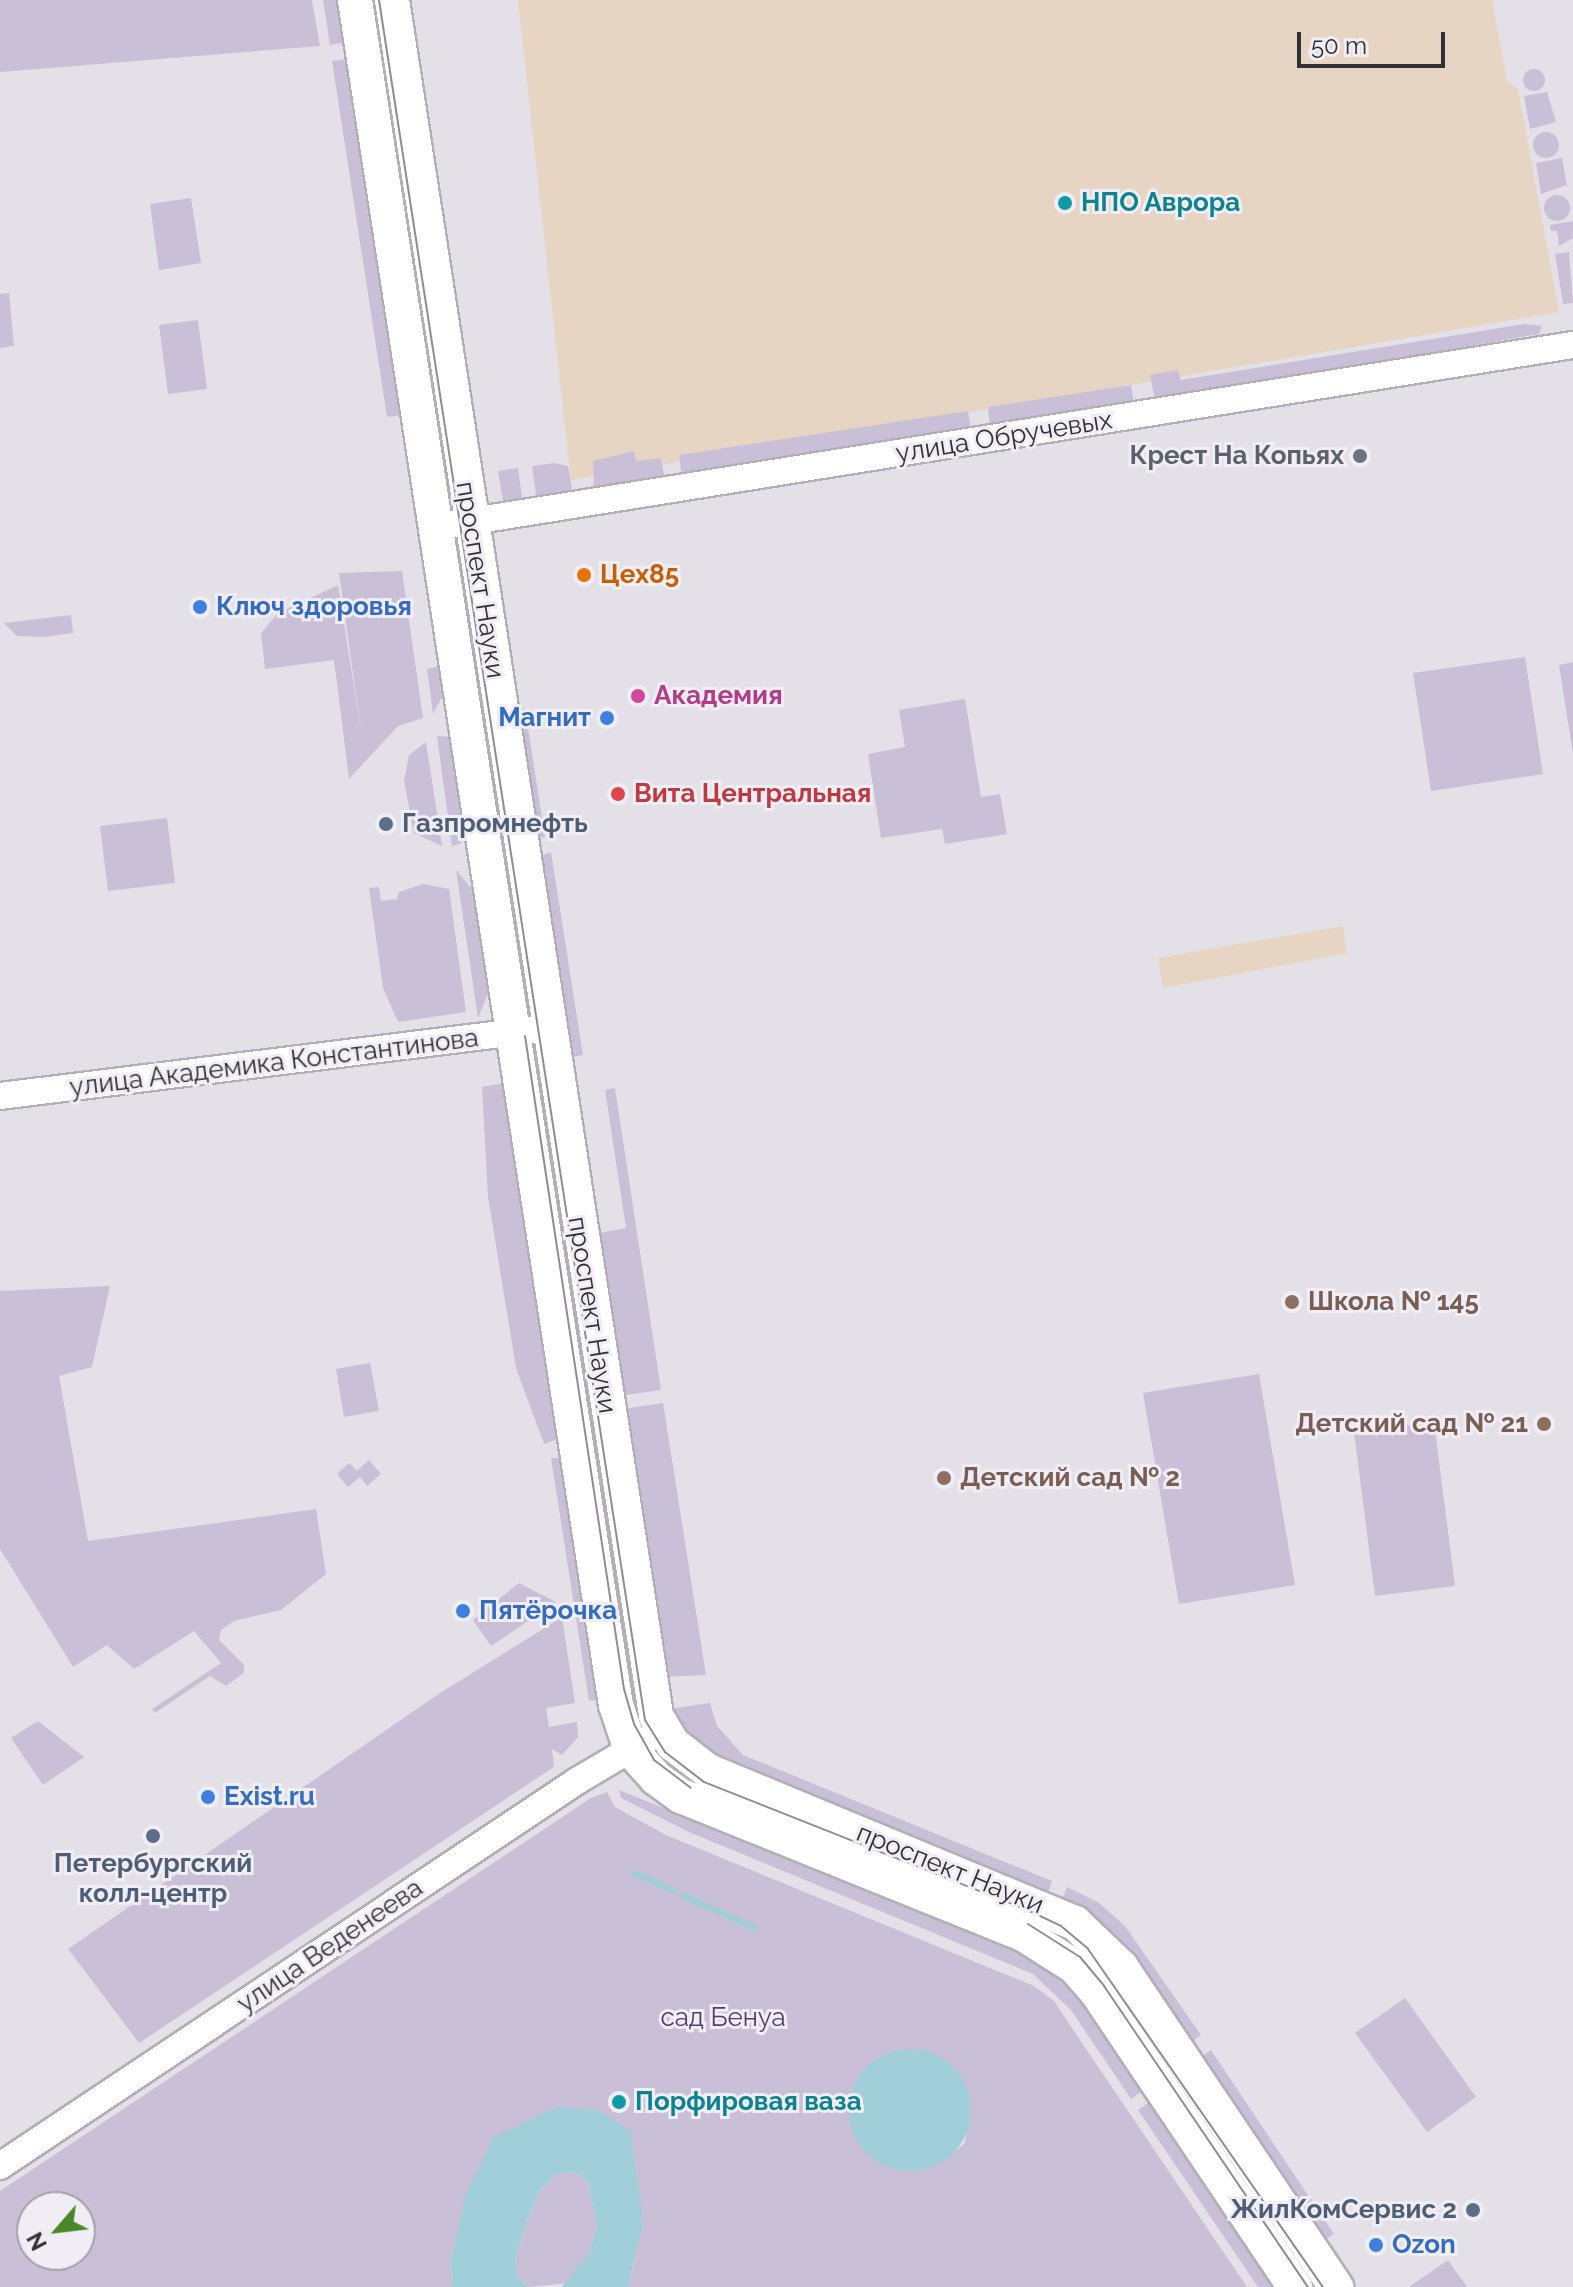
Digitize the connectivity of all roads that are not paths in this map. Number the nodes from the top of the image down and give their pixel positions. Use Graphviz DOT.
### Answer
graph roads {
  1 [pos="355,0"];
  2 [pos="392,0"];
  3 [pos="1573,345"];
  4 [pos="471,523"];
  5 [pos="435,527"];
  6 [pos="549,1028"];
  7 [pos="513,1033"];
  8 [pos="0,1096"];
  9 [pos="663,1730"];
  10 [pos="631,1750"];
  11 [pos="0,2166"];
  12 [pos="1295,2287"];
  13 [pos="1336,2287"];
  1 -- 5 [label="main road, проспект Науки"];
  2 -- 4 [label="main road, проспект Науки"];
  3 -- 4 [label="street, улица Обручевых"];
  4 -- 5 [label="street, улица Обручевых"];
  4 -- 6 [label="main road, проспект Науки"];
  5 -- 7 [label="main road, проспект Науки"];
  6 -- 7 [label="street, улица Академика Константинова"];
  6 -- 9 [label="main road, проспект Науки"];
  7 -- 8 [label="street, улица Академика Константинова"];
  7 -- 10 [label="main road, проспект Науки"];
  9 -- 10 [label="street, улица Веденеева"];
  9 -- 13 [label="main road, проспект Науки"];
  10 -- 11 [label="street, улица Веденеева"];
  10 -- 12 [label="main road, проспект Науки"];
}
